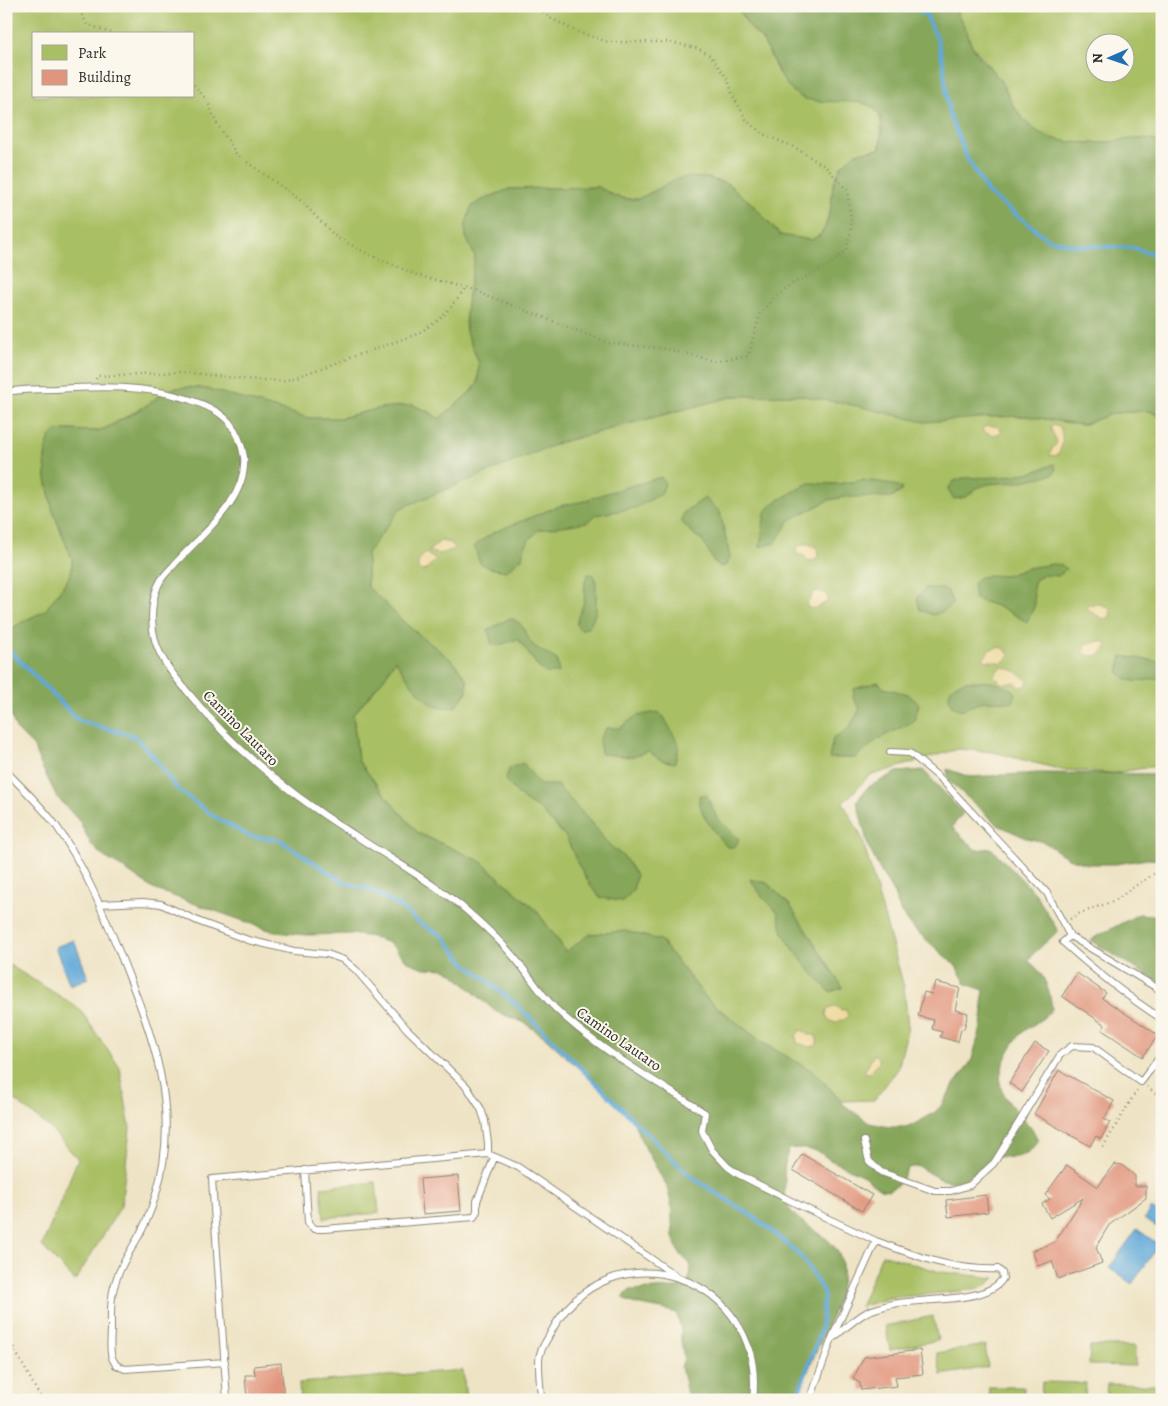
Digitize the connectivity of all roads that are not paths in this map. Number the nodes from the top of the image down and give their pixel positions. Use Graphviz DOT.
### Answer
graph roads {
  1 [pos="6,392"];
  2 [pos="890,752"];
  3 [pos="6,770"];
  4 [pos="100,904"];
  5 [pos="1070,936"];
  6 [pos="1162,991"];
  7 [pos="1162,1019"];
  8 [pos="1162,1054"];
  9 [pos="864,1141"];
  10 [pos="491,1156"];
  11 [pos="305,1170"];
  12 [pos="876,1241"];
  13 [pos="679,1278"];
  14 [pos="832,1338"];
  15 [pos="225,1362"];
  16 [pos="228,1400"];
  17 [pos="541,1400"];
  18 [pos="753,1400"];
  19 [pos="810,1400"];
  1 -- 12 [label="lane, Camino Lautaro"];
  2 -- 5 [label="lane"];
  3 -- 4 [label="lane"];
  4 -- 10 [label="lane"];
  4 -- 15 [label="lane"];
  5 -- 6 [label="lane"];
  5 -- 7 [label="lane"];
  8 -- 9 [label="lane"];
  10 -- 11 [label="lane"];
  10 -- 11 [label="lane"];
  10 -- 13 [label="lane"];
  11 -- 15 [label="lane"];
  12 -- 14 [label="lane"];
  12 -- 14 [label="lane"];
  13 -- 17 [label="lane"];
  13 -- 18 [label="lane"];
  14 -- 19 [label="lane"];
  15 -- 16 [label="lane"];
}
